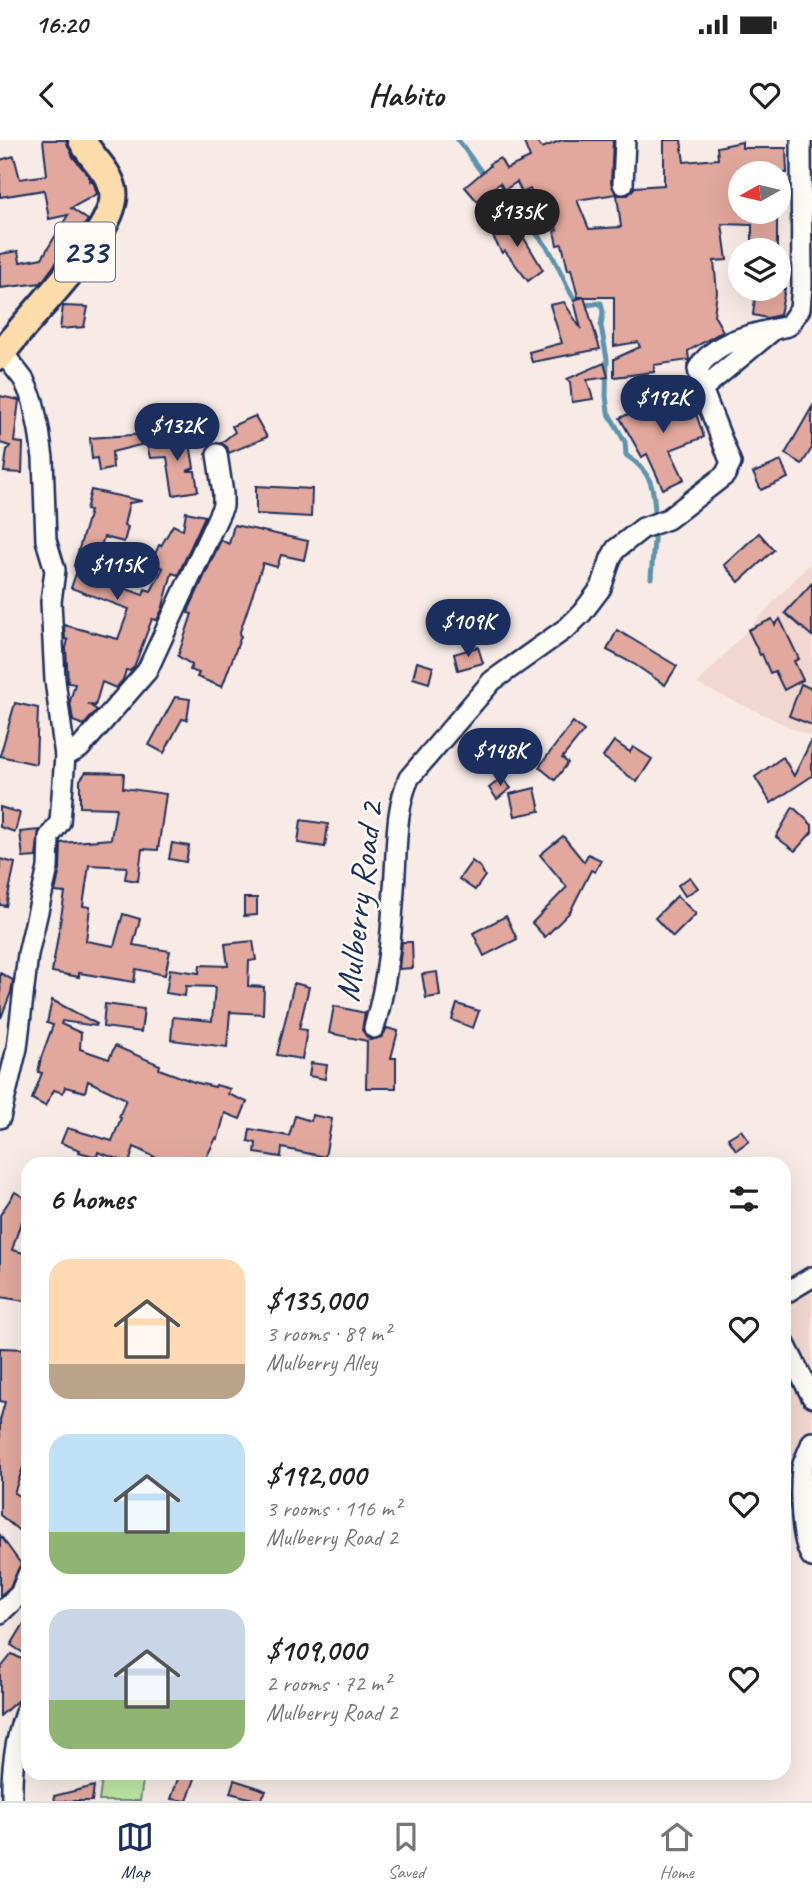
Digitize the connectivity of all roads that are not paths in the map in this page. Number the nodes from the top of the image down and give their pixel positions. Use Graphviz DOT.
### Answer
graph roads {
  1 [pos="82,140"];
  2 [pos="625,140"];
  3 [pos="801,140"];
  4 [pos="623,184"];
  5 [pos="1,353"];
  6 [pos="217,454"];
  7 [pos="65,756"];
  8 [pos="374,1028"];
  9 [pos="0,1118"];
  10 [pos="812,1277"];
  11 [pos="791,1290"];
  12 [pos="791,1356"];
  13 [pos="812,1397"];
  14 [pos="812,1442"];
  15 [pos="812,1557"];
  16 [pos="21,1592"];
  17 [pos="0,1613"];
  18 [pos="21,1722"];
  19 [pos="8,1799"];
  1 -- 5 [label="main road, 233"];
  2 -- 4 [label="street"];
  3 -- 8 [label="street, Mulberry Road 2"];
  5 -- 7 [label="street"];
  6 -- 7 [label="street"];
  7 -- 9 [label="street"];
  10 -- 11 [label="street"];
  12 -- 13 [label="street"];
  14 -- 15 [label="street"];
  16 -- 17 [label="street"];
  18 -- 19 [label="street"];
}
